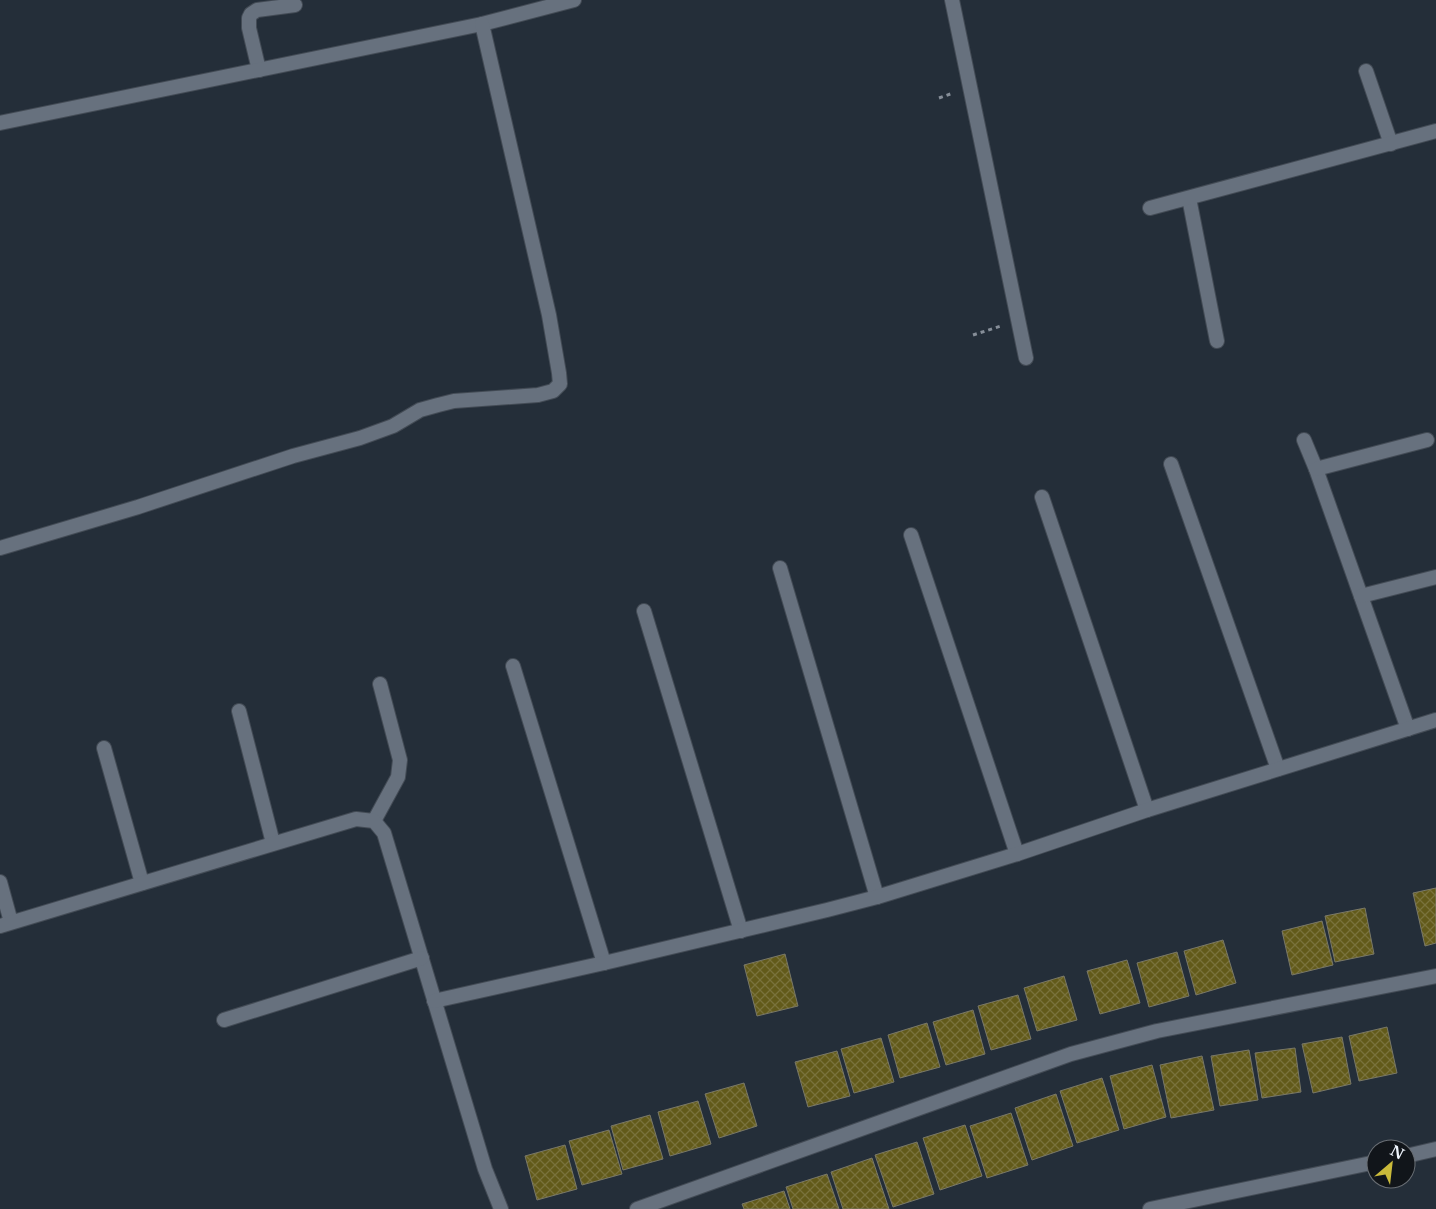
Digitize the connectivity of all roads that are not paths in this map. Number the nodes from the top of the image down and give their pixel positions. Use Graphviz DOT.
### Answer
graph roads {
  1 [pos="574,0"];
  2 [pos="952,0"];
  3 [pos="295,5"];
  4 [pos="482,24"];
  5 [pos="259,70"];
  6 [pos="1366,71"];
  7 [pos="0,123"];
  8 [pos="1436,132"];
  9 [pos="1391,144"];
  10 [pos="1189,198"];
  11 [pos="1150,208"];
  12 [pos="1217,341"];
  13 [pos="1026,358"];
  14 [pos="1304,440"];
  15 [pos="1427,440"];
  16 [pos="1171,464"];
  17 [pos="1316,469"];
  18 [pos="1042,497"];
  19 [pos="911,535"];
  20 [pos="0,548"];
  21 [pos="780,568"];
  22 [pos="1436,577"];
  23 [pos="1361,596"];
  24 [pos="644,611"];
  25 [pos="513,666"];
  26 [pos="380,684"];
  27 [pos="239,711"];
  28 [pos="1436,720"];
  29 [pos="1408,729"];
  30 [pos="104,748"];
  31 [pos="1278,769"];
  32 [pos="1147,810"];
  33 [pos="374,821"];
  34 [pos="273,843"];
  35 [pos="1017,854"];
  36 [pos="0,882"];
  37 [pos="142,883"];
  38 [pos="878,897"];
  39 [pos="6,924"];
  40 [pos="741,931"];
  41 [pos="422,958"];
  42 [pos="604,963"];
  43 [pos="1436,976"];
  44 [pos="434,1001"];
  45 [pos="224,1020"];
  46 [pos="1436,1149"];
  47 [pos="1416,1154"];
  48 [pos="1366,1164"];
  49 [pos="501,1209"];
  50 [pos="637,1209"];
  51 [pos="1150,1209"];
  1 -- 4 [label="street"];
  2 -- 13 [label="street"];
  3 -- 5 [label="street"];
  4 -- 5 [label="street"];
  4 -- 20 [label="street"];
  5 -- 7 [label="street"];
  6 -- 9 [label="street"];
  8 -- 9 [label="street"];
  9 -- 10 [label="street"];
  10 -- 11 [label="street"];
  10 -- 12 [label="street"];
  14 -- 17 [label="street"];
  15 -- 17 [label="street"];
  16 -- 31 [label="street"];
  17 -- 23 [label="street"];
  18 -- 32 [label="street"];
  19 -- 35 [label="street"];
  21 -- 38 [label="street"];
  22 -- 23 [label="street"];
  23 -- 29 [label="street"];
  24 -- 40 [label="street"];
  25 -- 42 [label="street"];
  26 -- 33 [label="street"];
  27 -- 34 [label="street"];
  28 -- 29 [label="street"];
  29 -- 31 [label="street"];
  30 -- 37 [label="street"];
  31 -- 32 [label="street"];
  32 -- 35 [label="street"];
  33 -- 34 [label="street"];
  33 -- 41 [label="street"];
  34 -- 37 [label="street"];
  35 -- 38 [label="street"];
  36 -- 39 [label="street"];
  37 -- 39 [label="street"];
  38 -- 40 [label="street"];
  40 -- 42 [label="street"];
  41 -- 44 [label="street"];
  41 -- 45 [label="street"];
  42 -- 44 [label="street"];
  43 -- 50 [label="street"];
  44 -- 49 [label="street"];
  46 -- 47 [label="street"];
  48 -- 51 [label="street"];
}
